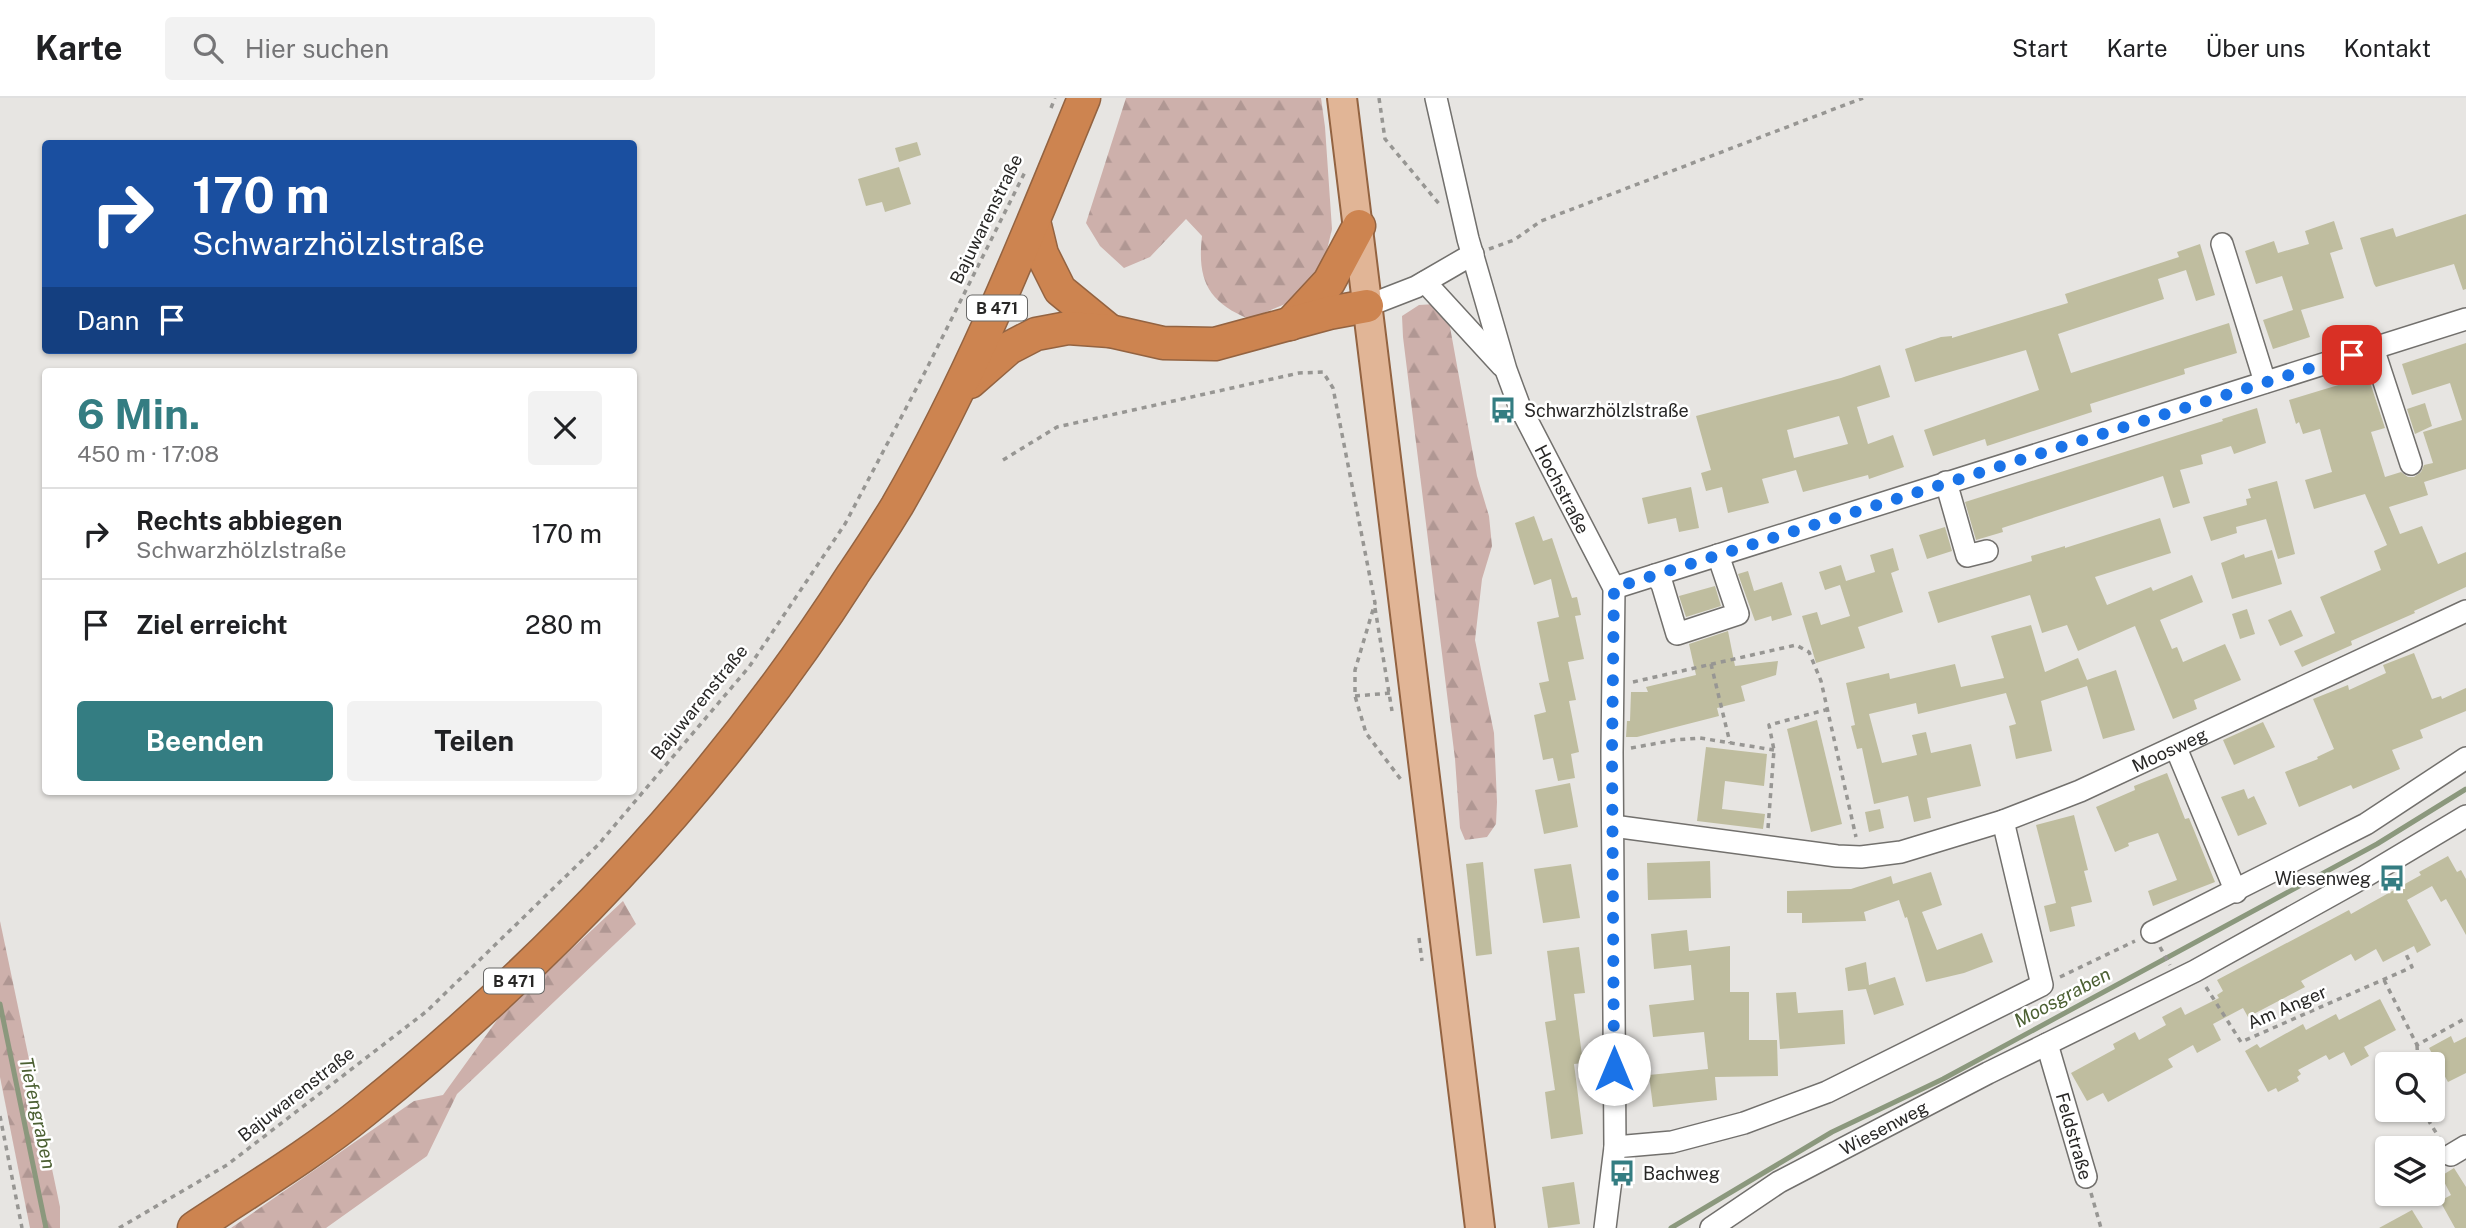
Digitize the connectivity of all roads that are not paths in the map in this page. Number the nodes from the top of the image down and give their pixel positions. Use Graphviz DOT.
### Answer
graph roads {
  1 [pos="1084,98"];
  2 [pos="1342,98"];
  3 [pos="1436,98"];
  4 [pos="1034,220"];
  5 [pos="1359,226"];
  6 [pos="2222,244"];
  7 [pos="1473,254"];
  8 [pos="1425,282"];
  9 [pos="1367,306"];
  10 [pos="2466,319"];
  11 [pos="1289,324"];
  12 [pos="1110,331"];
  13 [pos="2373,348"];
  14 [pos="1506,370"];
  15 [pos="2265,382"];
  16 [pos="956,395"];
  17 [pos="2411,464"];
  18 [pos="1946,482"];
  19 [pos="1987,551"];
  20 [pos="1718,555"];
  21 [pos="1656,575"];
  22 [pos="1614,588"];
  23 [pos="2466,611"];
  24 [pos="2176,748"];
  25 [pos="2466,758"];
  26 [pos="2003,821"];
  27 [pos="2464,821"];
  28 [pos="1613,826"];
  29 [pos="2235,892"];
  30 [pos="2152,932"];
  31 [pos="2047,1044"];
  32 [pos="1615,1147"];
  33 [pos="2086,1177"];
  34 [pos="194,1228"];
  35 [pos="1480,1228"];
  36 [pos="1605,1228"];
  37 [pos="1711,1228"];
  1 -- 4 [label="highway, B 471"];
  2 -- 5 [label="main road"];
  3 -- 7 [label="street, Hochstraße"];
  4 -- 12 [label="highway"];
  4 -- 16 [label="highway, B 471"];
  5 -- 9 [label="main road"];
  5 -- 11 [label="highway"];
  6 -- 15 [label="street"];
  7 -- 8 [label="street"];
  7 -- 14 [label="street, Hochstraße"];
  8 -- 9 [label="street"];
  8 -- 14 [label="street"];
  9 -- 11 [label="highway"];
  9 -- 35 [label="main road"];
  10 -- 13 [label="street"];
  11 -- 12 [label="highway"];
  12 -- 16 [label="highway"];
  13 -- 15 [label="street"];
  13 -- 17 [label="street"];
  14 -- 22 [label="street, Hochstraße"];
  15 -- 18 [label="street"];
  16 -- 34 [label="highway, B 471"];
  18 -- 19 [label="street"];
  18 -- 20 [label="street"];
  20 -- 21 [label="street"];
  20 -- 21 [label="street"];
  21 -- 22 [label="street"];
  22 -- 28 [label="street, Hochstraße"];
  23 -- 24 [label="street, Moosweg"];
  24 -- 26 [label="street, Moosweg"];
  24 -- 29 [label="street"];
  25 -- 29 [label="street"];
  26 -- 28 [label="street, Moosweg"];
  26 -- 32 [label="street"];
  27 -- 31 [label="street, Wiesenweg"];
  28 -- 32 [label="street, Hochstraße"];
  29 -- 30 [label="street"];
  31 -- 33 [label="street, Feldstraße"];
  31 -- 37 [label="street, Wiesenweg"];
  32 -- 36 [label="street, Hochstraße"];
}
